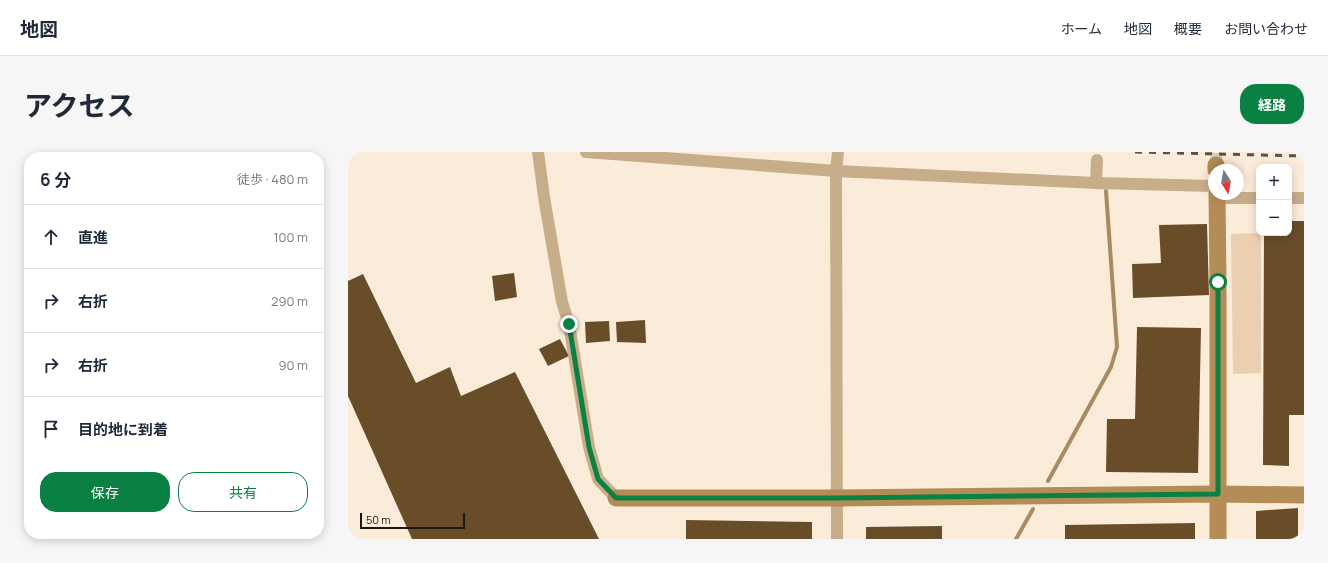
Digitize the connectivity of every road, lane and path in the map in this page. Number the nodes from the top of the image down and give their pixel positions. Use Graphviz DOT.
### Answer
graph roads {
  1 [pos="538,152"];
  2 [pos="586,152"];
  3 [pos="838,152"];
  4 [pos="1096,160"];
  5 [pos="836,171"];
  6 [pos="1096,183"];
  7 [pos="1208,191"];
  8 [pos="1244,196"];
  9 [pos="1256,198"];
  10 [pos="1292,198"];
  11 [pos="1304,198"];
  12 [pos="1216,200"];
  13 [pos="1218,494"];
  14 [pos="1304,494"];
  15 [pos="616,498"];
  16 [pos="837,498"];
  17 [pos="837,539"];
  18 [pos="1218,539"];
  1 -- 15 [label="street"];
  2 -- 5 [label="street"];
  3 -- 5 [label="street"];
  4 -- 6 [label="street"];
  5 -- 6 [label="street"];
  5 -- 16 [label="street"];
  6 -- 7 [label="street"];
  8 -- 9 [label="street"];
  10 -- 11 [label="street"];
  12 -- 13 [label="street"];
  13 -- 14 [label="street"];
  13 -- 16 [label="street"];
  13 -- 18 [label="street"];
  15 -- 16 [label="street"];
  16 -- 17 [label="street"];
}
